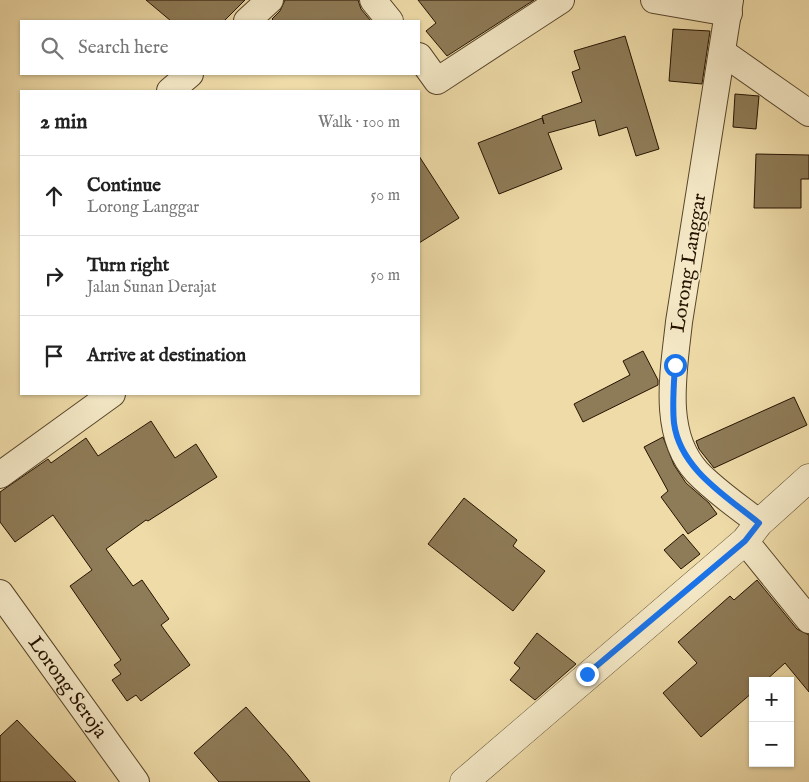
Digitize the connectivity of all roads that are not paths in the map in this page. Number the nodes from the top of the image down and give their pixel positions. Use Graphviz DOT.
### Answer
graph roads {
  1 [pos="270,0"];
  2 [pos="373,0"];
  3 [pos="561,0"];
  4 [pos="654,0"];
  5 [pos="730,6"];
  6 [pos="248,20"];
  7 [pos="389,20"];
  8 [pos="722,52"];
  9 [pos="420,57"];
  10 [pos="189,75"];
  11 [pos="171,90"];
  12 [pos="809,113"];
  13 [pos="111,395"];
  14 [pos="0,475"];
  15 [pos="809,478"];
  16 [pos="752,532"];
  17 [pos="0,593"];
  18 [pos="809,620"];
  19 [pos="136,782"];
  20 [pos="464,782"];
  1 -- 6 [label="street"];
  2 -- 7 [label="street"];
  3 -- 9 [label="street"];
  4 -- 5 [label="street"];
  5 -- 8 [label="street, Lorong Langgar"];
  8 -- 12 [label="street"];
  8 -- 16 [label="street, Lorong Langgar"];
  10 -- 11 [label="street"];
  13 -- 14 [label="street"];
  15 -- 16 [label="street"];
  16 -- 18 [label="street, Lorong Langgar"];
  16 -- 20 [label="street"];
  17 -- 19 [label="street, Lorong Seroja"];
}
